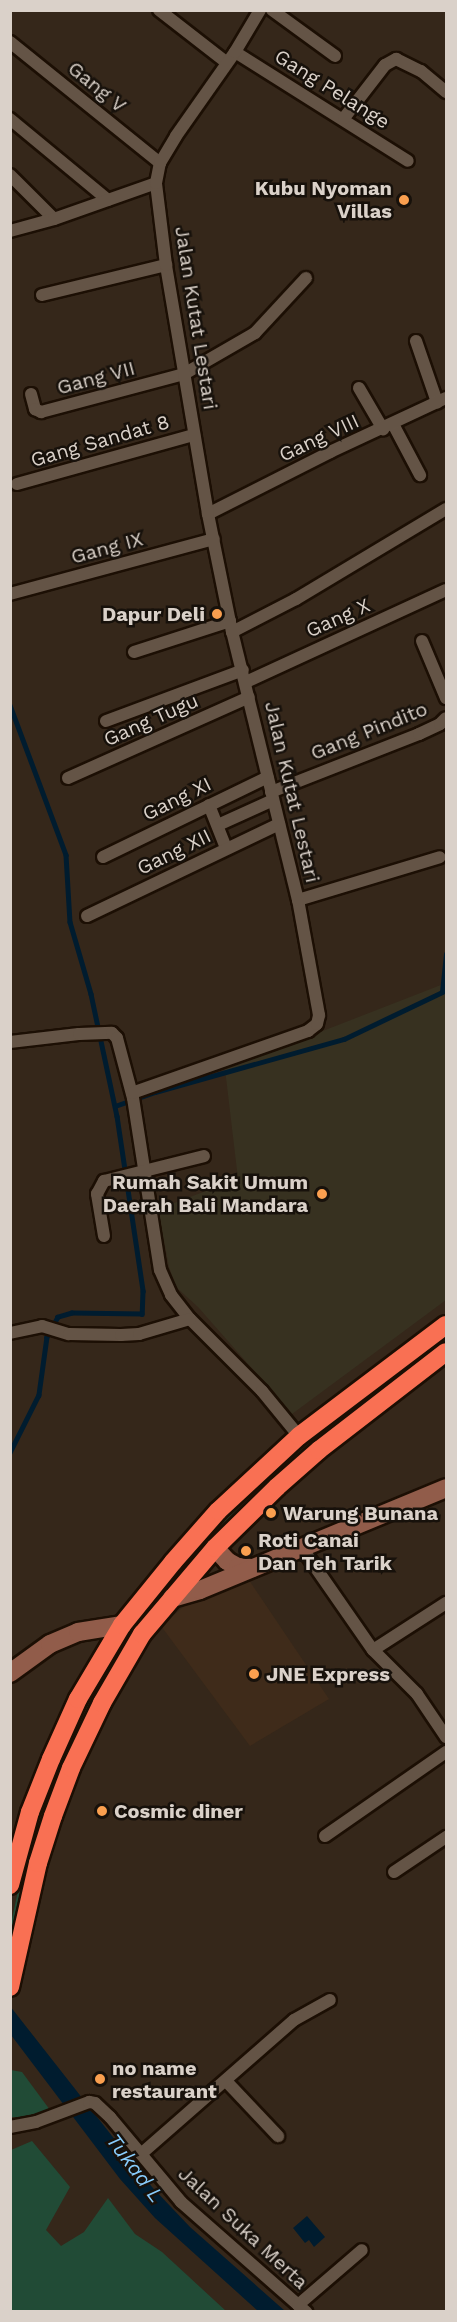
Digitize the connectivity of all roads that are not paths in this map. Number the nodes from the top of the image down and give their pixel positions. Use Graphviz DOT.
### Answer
graph roads {
  1 [pos="159,10"];
  2 [pos="260,10"];
  3 [pos="272,10"];
  4 [pos="10,42"];
  5 [pos="236,52"];
  6 [pos="335,56"];
  7 [pos="227,63"];
  8 [pos="447,92"];
  9 [pos="344,118"];
  10 [pos="10,119"];
  11 [pos="408,161"];
  12 [pos="160,163"];
  13 [pos="10,175"];
  14 [pos="156,183"];
  15 [pos="108,200"];
  16 [pos="54,219"];
  17 [pos="10,231"];
  18 [pos="166,265"];
  19 [pos="306,278"];
  20 [pos="42,295"];
  21 [pos="416,340"];
  22 [pos="184,374"];
  23 [pos="359,388"];
  24 [pos="31,394"];
  25 [pos="442,400"];
  26 [pos="388,427"];
  27 [pos="194,435"];
  28 [pos="420,475"];
  29 [pos="17,484"];
  30 [pos="447,509"];
  31 [pos="208,514"];
  32 [pos="214,539"];
  33 [pos="447,590"];
  34 [pos="10,594"];
  35 [pos="231,627"];
  36 [pos="422,641"];
  37 [pos="134,652"];
  38 [pos="244,676"];
  39 [pos="249,697"];
  40 [pos="447,698"];
  41 [pos="447,718"];
  42 [pos="106,721"];
  43 [pos="268,777"];
  44 [pos="68,778"];
  45 [pos="272,796"];
  46 [pos="209,805"];
  47 [pos="279,824"];
  48 [pos="218,825"];
  49 [pos="226,848"];
  50 [pos="103,857"];
  51 [pos="440,857"];
  52 [pos="298,900"];
  53 [pos="87,916"];
  54 [pos="10,1042"];
  55 [pos="133,1099"];
  56 [pos="204,1156"];
  57 [pos="141,1172"];
  58 [pos="104,1236"];
  59 [pos="190,1319"];
  60 [pos="447,1325"];
  61 [pos="10,1334"];
  62 [pos="447,1352"];
  63 [pos="299,1436"];
  64 [pos="447,1488"];
  65 [pos="215,1548"];
  66 [pos="302,1548"];
  67 [pos="254,1568"];
  68 [pos="172,1598"];
  69 [pos="447,1603"];
  70 [pos="122,1625"];
  71 [pos="373,1650"];
  72 [pos="10,1673"];
  73 [pos="447,1737"];
  74 [pos="447,1752"];
  75 [pos="325,1836"];
  76 [pos="447,1837"];
  77 [pos="394,1872"];
  78 [pos="10,1885"];
  79 [pos="12,1979"];
  80 [pos="330,2000"];
  81 [pos="226,2082"];
  82 [pos="10,2127"];
  83 [pos="278,2136"];
  84 [pos="141,2154"];
  85 [pos="362,2250"];
  86 [pos="302,2308"];
  1 -- 7 [label="street"];
  2 -- 5 [label="street, Jalan Kutat Lestari"];
  3 -- 6 [label="street"];
  4 -- 12 [label="street, Gang V"];
  5 -- 7 [label="street, Jalan Kutat Lestari"];
  5 -- 9 [label="street, Gang Pelange"];
  7 -- 12 [label="street, Jalan Kutat Lestari"];
  8 -- 9 [label="street"];
  9 -- 11 [label="street, Gang Pelange"];
  10 -- 15 [label="street"];
  12 -- 14 [label="street, Jalan Kutat Lestari"];
  13 -- 16 [label="street"];
  14 -- 15 [label="street"];
  14 -- 18 [label="street, Jalan Kutat Lestari"];
  15 -- 16 [label="street"];
  16 -- 17 [label="street"];
  18 -- 20 [label="street"];
  18 -- 22 [label="street, Jalan Kutat Lestari"];
  19 -- 22 [label="street"];
  21 -- 25 [label="street"];
  22 -- 24 [label="street, Gang VII"];
  22 -- 27 [label="street, Jalan Kutat Lestari"];
  23 -- 26 [label="street"];
  25 -- 26 [label="street, Gang VIII"];
  26 -- 28 [label="street"];
  26 -- 31 [label="street, Gang VIII"];
  27 -- 29 [label="street, Gang Sandat 8"];
  27 -- 31 [label="street, Jalan Kutat Lestari"];
  30 -- 35 [label="street"];
  31 -- 32 [label="street, Jalan Kutat Lestari"];
  32 -- 34 [label="street, Gang IX"];
  32 -- 35 [label="street, Jalan Kutat Lestari"];
  33 -- 38 [label="street, Gang X"];
  35 -- 37 [label="street"];
  35 -- 38 [label="street, Jalan Kutat Lestari"];
  36 -- 40 [label="street, Gang Pindito"];
  38 -- 39 [label="street, Jalan Kutat Lestari"];
  38 -- 42 [label="street, Gang X"];
  39 -- 43 [label="street, Jalan Kutat Lestari"];
  39 -- 44 [label="street, Gang Tugu"];
  41 -- 45 [label="street, Gang Pindito"];
  43 -- 45 [label="street, Jalan Kutat Lestari"];
  43 -- 46 [label="street, Gang XI"];
  45 -- 47 [label="street, Jalan Kutat Lestari"];
  45 -- 48 [label="street, Gang Pindito"];
  46 -- 48 [label="street"];
  46 -- 50 [label="street, Gang XI"];
  47 -- 49 [label="street, Gang XII"];
  47 -- 52 [label="street, Jalan Kutat Lestari"];
  48 -- 49 [label="street"];
  49 -- 53 [label="street, Gang XII"];
  51 -- 52 [label="street"];
  52 -- 55 [label="street, Jalan Kutat Lestari"];
  54 -- 55 [label="street"];
  55 -- 57 [label="street"];
  56 -- 57 [label="street"];
  57 -- 58 [label="street"];
  57 -- 59 [label="street"];
  59 -- 61 [label="street"];
  59 -- 63 [label="street"];
  60 -- 63 [label="highway"];
  62 -- 65 [label="highway"];
  63 -- 70 [label="highway"];
  64 -- 66 [label="street"];
  65 -- 67 [label="street"];
  65 -- 68 [label="highway"];
  66 -- 67 [label="street"];
  66 -- 71 [label="street"];
  67 -- 68 [label="street"];
  68 -- 79 [label="highway"];
  69 -- 71 [label="street"];
  70 -- 72 [label="street"];
  70 -- 78 [label="highway"];
  71 -- 73 [label="street"];
  74 -- 75 [label="street"];
  76 -- 77 [label="street"];
  80 -- 81 [label="street"];
  81 -- 83 [label="street"];
  81 -- 84 [label="street"];
  82 -- 84 [label="street, Jalan Suka Merta"];
  84 -- 86 [label="street, Jalan Suka Merta"];
  85 -- 86 [label="street"];
}
